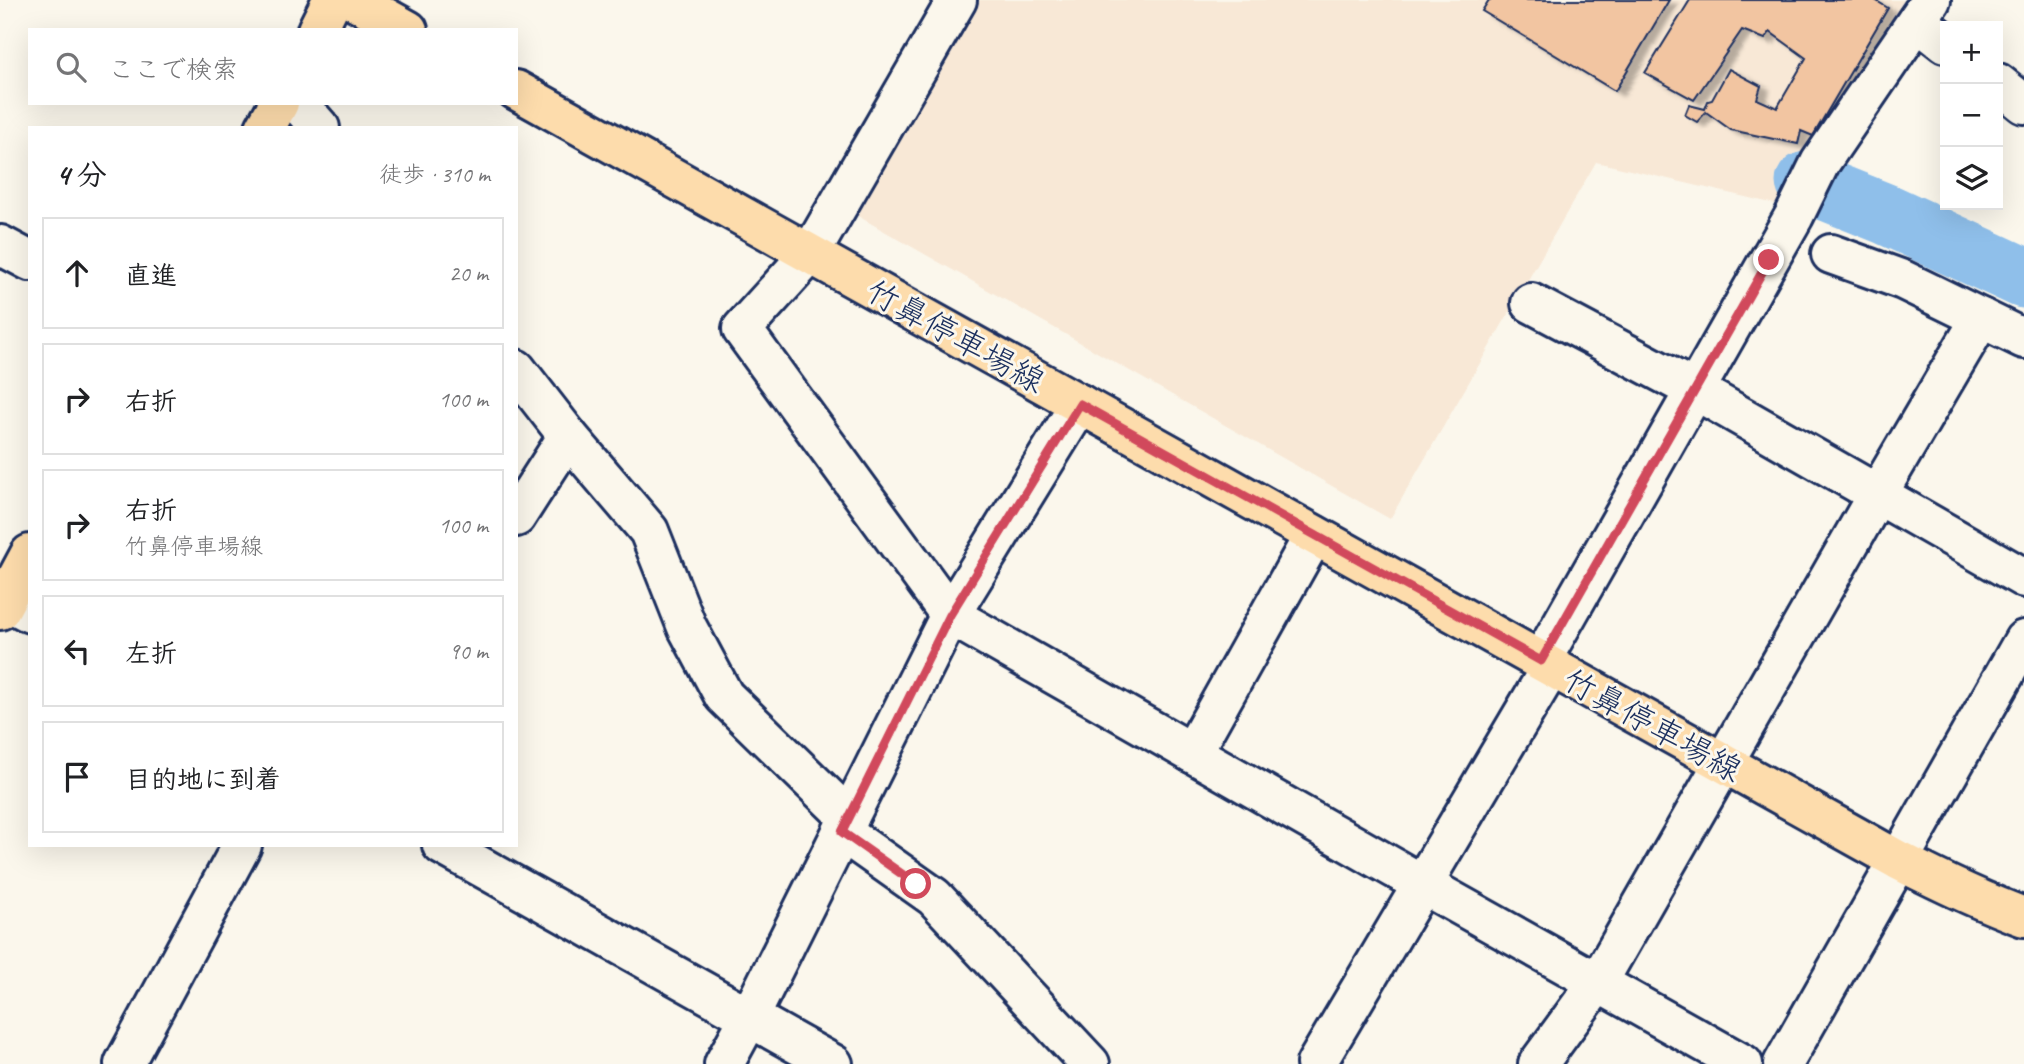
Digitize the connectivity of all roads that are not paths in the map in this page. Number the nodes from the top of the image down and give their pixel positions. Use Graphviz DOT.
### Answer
graph roads {
  1 [pos="332,0"];
  2 [pos="354,0"];
  3 [pos="957,0"];
  4 [pos="1931,21"];
  5 [pos="318,28"];
  6 [pos="404,28"];
  7 [pos="1999,84"];
  8 [pos="518,91"];
  9 [pos="2024,104"];
  10 [pos="278,105"];
  11 [pos="300,105"];
  12 [pos="266,126"];
  13 [pos="318,126"];
  14 [pos="0,244"];
  15 [pos="810,254"];
  16 [pos="1831,254"];
  17 [pos="28,260"];
  18 [pos="1531,303"];
  19 [pos="1981,318"];
  20 [pos="2024,339"];
  21 [pos="518,372"];
  22 [pos="1695,390"];
  23 [pos="1080,404"];
  24 [pos="568,436"];
  25 [pos="1877,495"];
  26 [pos="518,514"];
  27 [pos="1314,535"];
  28 [pos="28,560"];
  29 [pos="2024,578"];
  30 [pos="12,607"];
  31 [pos="950,615"];
  32 [pos="2024,640"];
  33 [pos="1546,664"];
  34 [pos="1192,753"];
  35 [pos="1722,763"];
  36 [pos="845,825"];
  37 [pos="241,847"];
  38 [pos="446,847"];
  39 [pos="1898,860"];
  40 [pos="1422,884"];
  41 [pos="2024,917"];
  42 [pos="1598,982"];
  43 [pos="749,1018"];
  44 [pos="124,1064"];
  45 [pos="724,1064"];
  46 [pos="834,1064"];
  47 [pos="1090,1064"];
  48 [pos="1316,1064"];
  49 [pos="1538,1064"];
  50 [pos="1743,1064"];
  51 [pos="1783,1064"];
  1 -- 5 [label="main road"];
  2 -- 6 [label="main road"];
  3 -- 15 [label="street"];
  4 -- 22 [label="street"];
  7 -- 9 [label="street"];
  8 -- 15 [label="main road, 竹鼻停車場線"];
  10 -- 12 [label="main road"];
  11 -- 13 [label="street"];
  14 -- 17 [label="street"];
  15 -- 23 [label="main road, 竹鼻停車場線"];
  15 -- 31 [label="street"];
  16 -- 19 [label="street"];
  18 -- 22 [label="street"];
  19 -- 20 [label="street"];
  19 -- 25 [label="street"];
  21 -- 24 [label="street"];
  22 -- 25 [label="street"];
  22 -- 33 [label="street"];
  23 -- 27 [label="main road, 竹鼻停車場線"];
  23 -- 31 [label="street"];
  24 -- 26 [label="street"];
  24 -- 36 [label="street"];
  25 -- 29 [label="street"];
  25 -- 35 [label="street"];
  27 -- 33 [label="main road, 竹鼻停車場線"];
  27 -- 34 [label="street"];
  28 -- 30 [label="main road"];
  31 -- 34 [label="street"];
  31 -- 36 [label="street"];
  32 -- 39 [label="street"];
  33 -- 35 [label="main road, 竹鼻停車場線"];
  33 -- 40 [label="street"];
  34 -- 40 [label="street"];
  35 -- 39 [label="main road, 竹鼻停車場線"];
  35 -- 42 [label="street"];
  36 -- 43 [label="street"];
  36 -- 47 [label="street"];
  37 -- 44 [label="street"];
  38 -- 43 [label="street"];
  39 -- 41 [label="main road, 竹鼻停車場線"];
  39 -- 51 [label="street"];
  40 -- 42 [label="street"];
  40 -- 48 [label="street"];
  42 -- 49 [label="street"];
  42 -- 50 [label="street"];
  43 -- 45 [label="street"];
  43 -- 46 [label="street"];
}
